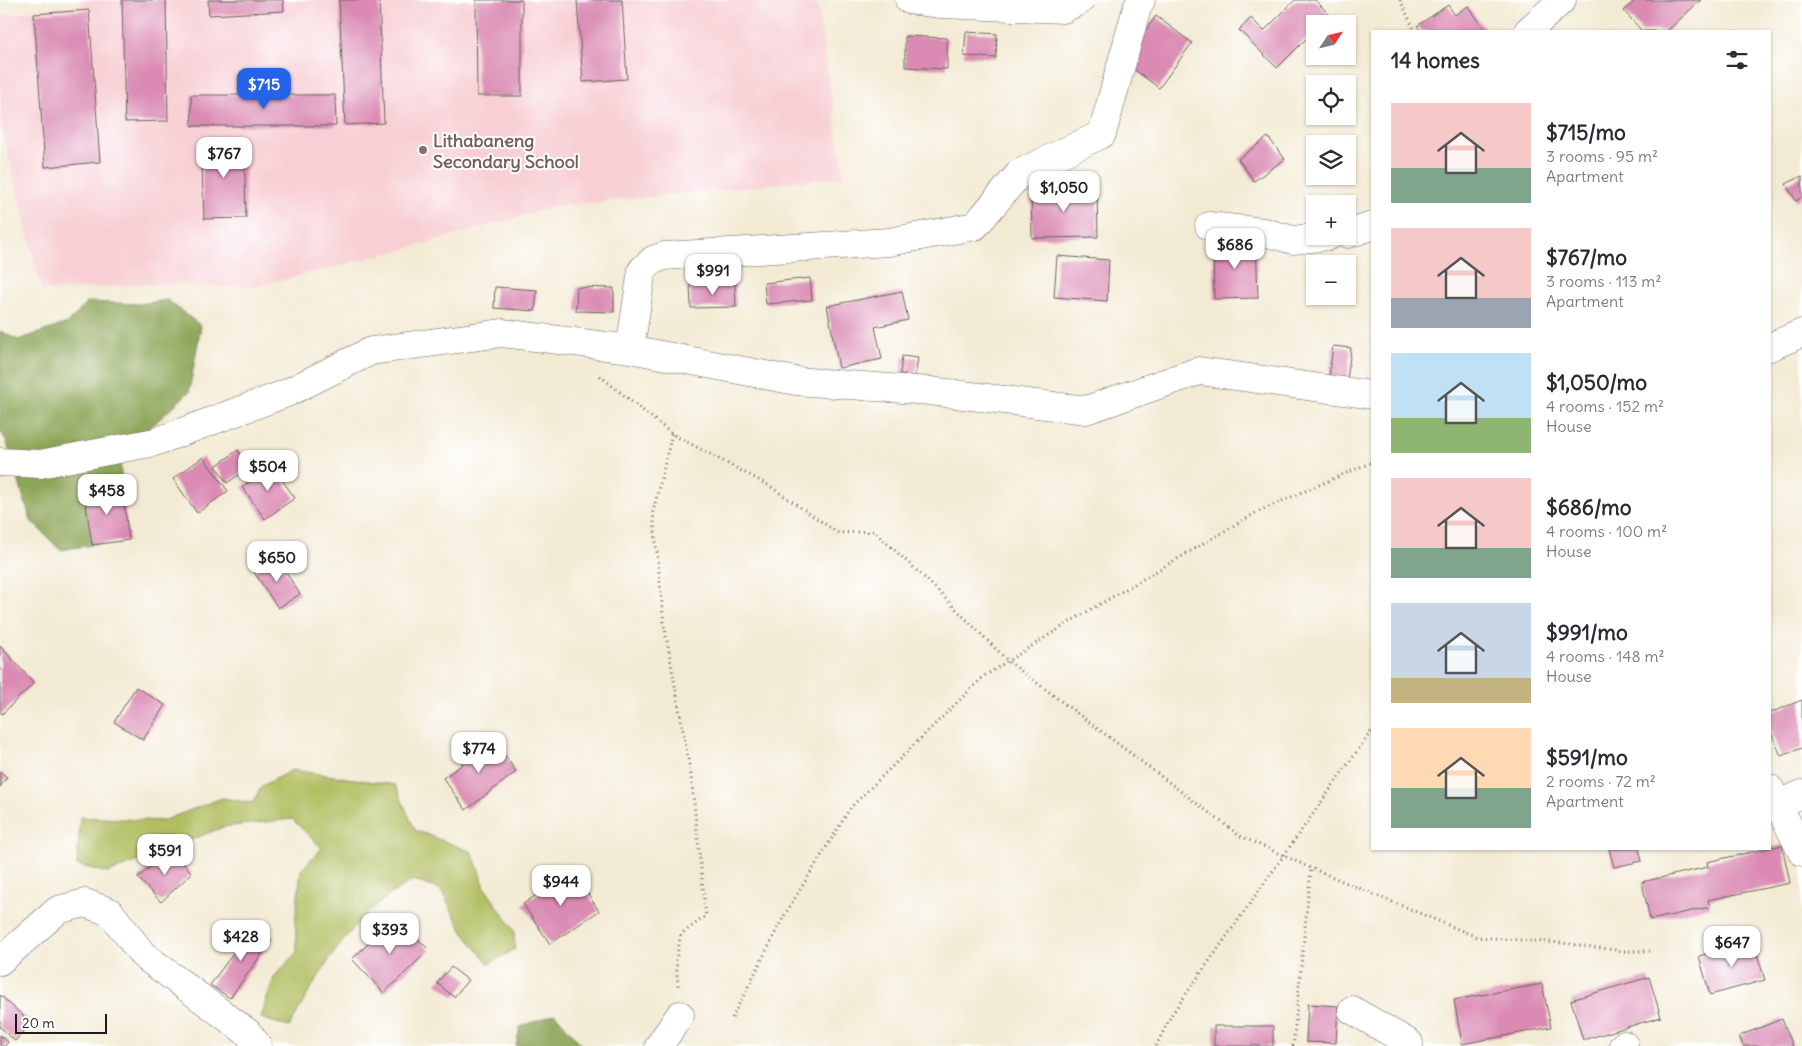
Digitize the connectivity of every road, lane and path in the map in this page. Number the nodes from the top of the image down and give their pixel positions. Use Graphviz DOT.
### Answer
graph roads {
  1 [pos="909,0"];
  2 [pos="1081,0"];
  3 [pos="1141,0"];
  4 [pos="1400,0"];
  5 [pos="1562,0"];
  6 [pos="1415,30"];
  7 [pos="1529,30"];
  8 [pos="1209,226"];
  9 [pos="1371,226"];
  10 [pos="1356,231"];
  11 [pos="1306,239"];
  12 [pos="1802,333"];
  13 [pos="1771,347"];
  14 [pos="630,349"];
  15 [pos="598,375"];
  16 [pos="1371,396"];
  17 [pos="672,434"];
  18 [pos="0,462"];
  19 [pos="1371,462"];
  20 [pos="1008,661"];
  21 [pos="1371,731"];
  22 [pos="1783,796"];
  23 [pos="1802,852"];
  24 [pos="1284,856"];
  25 [pos="1311,868"];
  26 [pos="1650,951"];
  27 [pos="0,961"];
  28 [pos="1352,1010"];
  29 [pos="680,1015"];
  30 [pos="732,1018"];
  31 [pos="258,1046"];
  32 [pos="659,1046"];
  33 [pos="1156,1046"];
  34 [pos="1293,1046"];
  35 [pos="1409,1046"];
  1 -- 2 [label="street"];
  3 -- 14 [label="street"];
  4 -- 6 [label="path"];
  5 -- 7 [label="street"];
  8 -- 11 [label="street"];
  9 -- 10 [label="street"];
  12 -- 13 [label="street"];
  14 -- 16 [label="street"];
  14 -- 18 [label="street"];
  15 -- 17 [label="path"];
  17 -- 20 [label="path"];
  17 -- 29 [label="path"];
  19 -- 20 [label="path"];
  20 -- 24 [label="path"];
  20 -- 30 [label="path"];
  21 -- 24 [label="path"];
  22 -- 23 [label="street"];
  24 -- 25 [label="path"];
  24 -- 33 [label="path"];
  25 -- 26 [label="path"];
  25 -- 34 [label="path"];
  27 -- 31 [label="street"];
  28 -- 35 [label="street"];
  29 -- 32 [label="street"];
}
